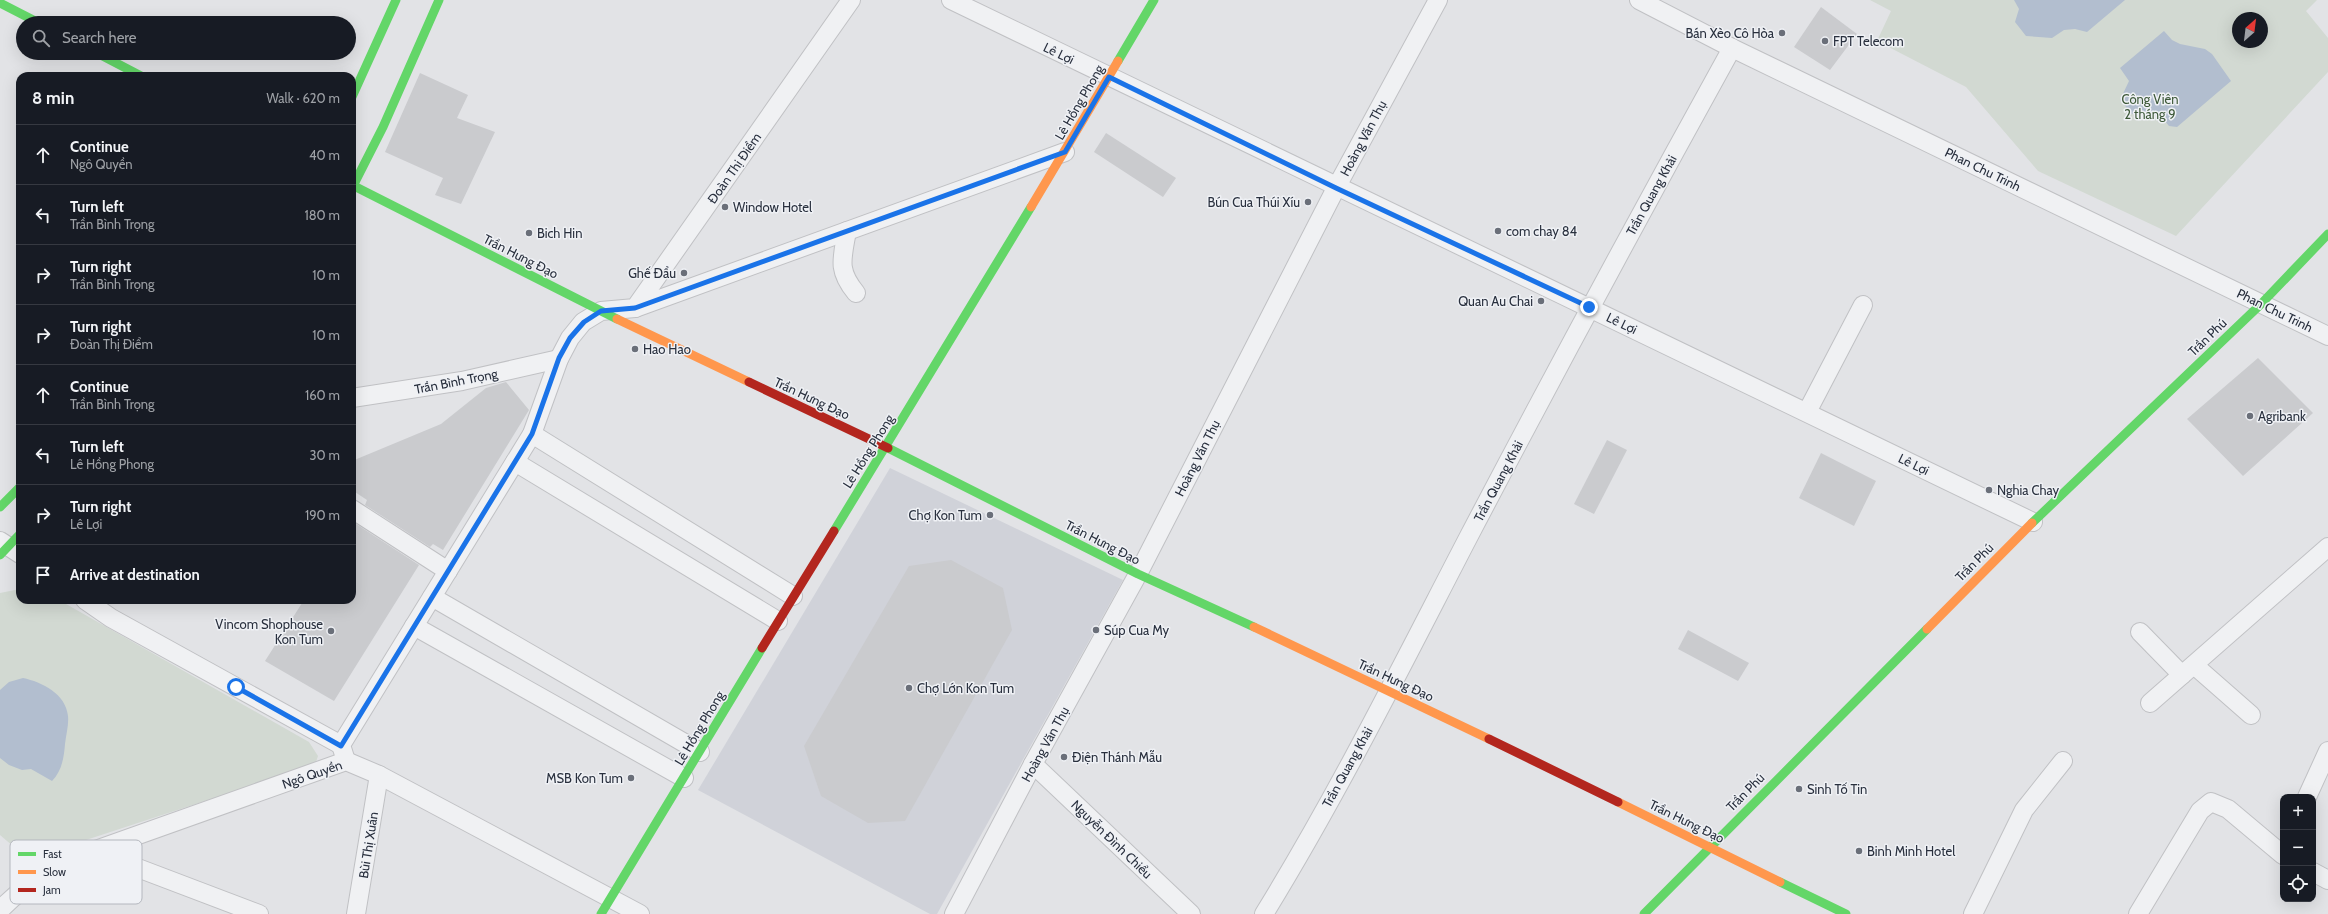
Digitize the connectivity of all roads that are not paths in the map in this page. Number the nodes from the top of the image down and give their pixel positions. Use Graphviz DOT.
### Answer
graph roads {
  1 [pos="396,0"];
  2 [pos="439,0"];
  3 [pos="851,0"];
  4 [pos="951,0"];
  5 [pos="1154,0"];
  6 [pos="1438,0"];
  7 [pos="1639,0"];
  8 [pos="0,3"];
  9 [pos="25,16"];
  10 [pos="1732,48"];
  11 [pos="110,60"];
  12 [pos="133,72"];
  13 [pos="1109,77"];
  14 [pos="356,88"];
  15 [pos="1065,152"];
  16 [pos="356,181"];
  17 [pos="356,188"];
  18 [pos="1336,188"];
  19 [pos="847,231"];
  20 [pos="2328,234"];
  21 [pos="856,293"];
  22 [pos="2261,304"];
  23 [pos="1863,305"];
  24 [pos="1589,307"];
  25 [pos="635,308"];
  26 [pos="601,311"];
  27 [pos="2328,336"];
  28 [pos="559,358"];
  29 [pos="356,397"];
  30 [pos="1806,412"];
  31 [pos="532,434"];
  32 [pos="886,447"];
  33 [pos="515,462"];
  34 [pos="356,512"];
  35 [pos="2033,522"];
  36 [pos="2328,547"];
  37 [pos="448,571"];
  38 [pos="1138,574"];
  39 [pos="793,596"];
  40 [pos="432,597"];
  41 [pos="91,604"];
  42 [pos="778,621"];
  43 [pos="414,626"];
  44 [pos="2140,632"];
  45 [pos="2188,670"];
  46 [pos="1389,690"];
  47 [pos="2150,703"];
  48 [pos="2251,715"];
  49 [pos="2328,751"];
  50 [pos="700,752"];
  51 [pos="344,753"];
  52 [pos="2063,761"];
  53 [pos="1033,764"];
  54 [pos="379,775"];
  55 [pos="684,778"];
  56 [pos="2308,794"];
  57 [pos="120,840"];
  58 [pos="1710,847"];
  59 [pos="2280,850"];
  60 [pos="142,870"];
  61 [pos="2316,874"];
  62 [pos="2328,880"];
  63 [pos="611,897"];
  64 [pos="10,899"];
  65 [pos="0,910"];
  66 [pos="258,914"];
  67 [pos="356,914"];
  68 [pos="601,914"];
  69 [pos="640,914"];
  70 [pos="954,914"];
  71 [pos="1191,914"];
  72 [pos="1264,914"];
  73 [pos="1644,914"];
  74 [pos="1846,914"];
  75 [pos="1973,914"];
  76 [pos="2138,914"];
  1 -- 14 [label="street"];
  2 -- 16 [label="street"];
  3 -- 25 [label="street, Đoàn Thị Điểm"];
  4 -- 13 [label="street, Lê Lợi"];
  5 -- 13 [label="street, Lê Hồng Phong"];
  6 -- 18 [label="street, Hoàng Văn Thụ"];
  7 -- 10 [label="street, Phan Chu Trinh"];
  8 -- 9 [label="street"];
  10 -- 22 [label="street, Phan Chu Trinh"];
  10 -- 24 [label="street, Trần Quang Khải"];
  11 -- 12 [label="street"];
  13 -- 15 [label="street, Lê Hồng Phong"];
  13 -- 18 [label="street, Lê Lợi"];
  15 -- 19 [label="street"];
  15 -- 32 [label="street, Lê Hồng Phong"];
  17 -- 26 [label="street, Trần Hưng Đạo"];
  18 -- 24 [label="street, Lê Lợi"];
  18 -- 38 [label="street, Hoàng Văn Thụ"];
  19 -- 21 [label="street"];
  19 -- 25 [label="street"];
  20 -- 22 [label="street, Trần Phú"];
  22 -- 27 [label="street, Phan Chu Trinh"];
  22 -- 35 [label="street, Trần Phú"];
  23 -- 30 [label="street"];
  24 -- 30 [label="street, Lê Lợi"];
  24 -- 46 [label="street, Trần Quang Khải"];
  25 -- 26 [label="street"];
  26 -- 28 [label="street"];
  26 -- 32 [label="street, Trần Hưng Đạo"];
  28 -- 29 [label="street, Trần Bình Trọng"];
  28 -- 31 [label="street"];
  30 -- 35 [label="street, Lê Lợi"];
  31 -- 33 [label="street"];
  31 -- 39 [label="street"];
  32 -- 38 [label="street, Trần Hưng Đạo"];
  32 -- 39 [label="street, Lê Hồng Phong"];
  33 -- 37 [label="street"];
  33 -- 42 [label="street"];
  34 -- 37 [label="street"];
  35 -- 58 [label="street, Trần Phú"];
  36 -- 45 [label="street"];
  37 -- 40 [label="street"];
  38 -- 46 [label="street, Trần Hưng Đạo"];
  38 -- 53 [label="street, Hoàng Văn Thụ"];
  39 -- 42 [label="street, Lê Hồng Phong"];
  40 -- 43 [label="street"];
  40 -- 50 [label="street"];
  41 -- 51 [label="street, Ngô Quyền"];
  42 -- 50 [label="street, Lê Hồng Phong"];
  43 -- 51 [label="street"];
  43 -- 55 [label="street"];
  44 -- 45 [label="street"];
  45 -- 47 [label="street"];
  45 -- 48 [label="street"];
  46 -- 58 [label="street, Trần Hưng Đạo"];
  46 -- 72 [label="street, Trần Quang Khải"];
  49 -- 56 [label="street"];
  50 -- 55 [label="street, Lê Hồng Phong"];
  51 -- 54 [label="street, Ngô Quyền"];
  51 -- 57 [label="street, Ngô Quyền"];
  52 -- 75 [label="street"];
  53 -- 70 [label="street, Hoàng Văn Thụ"];
  53 -- 71 [label="street, Nguyễn Đình Chiểu"];
  54 -- 63 [label="street, Ngô Quyền"];
  54 -- 67 [label="street, Bùi Thị Xuân"];
  55 -- 63 [label="street, Lê Hồng Phong"];
  58 -- 73 [label="street, Trần Phú"];
  58 -- 74 [label="street, Trần Hưng Đạo"];
  59 -- 76 [label="street"];
  60 -- 66 [label="street"];
  61 -- 62 [label="street"];
  63 -- 68 [label="street, Lê Hồng Phong"];
  63 -- 69 [label="street, Ngô Quyền"];
  64 -- 65 [label="street, Ngô Quyền"];
}
